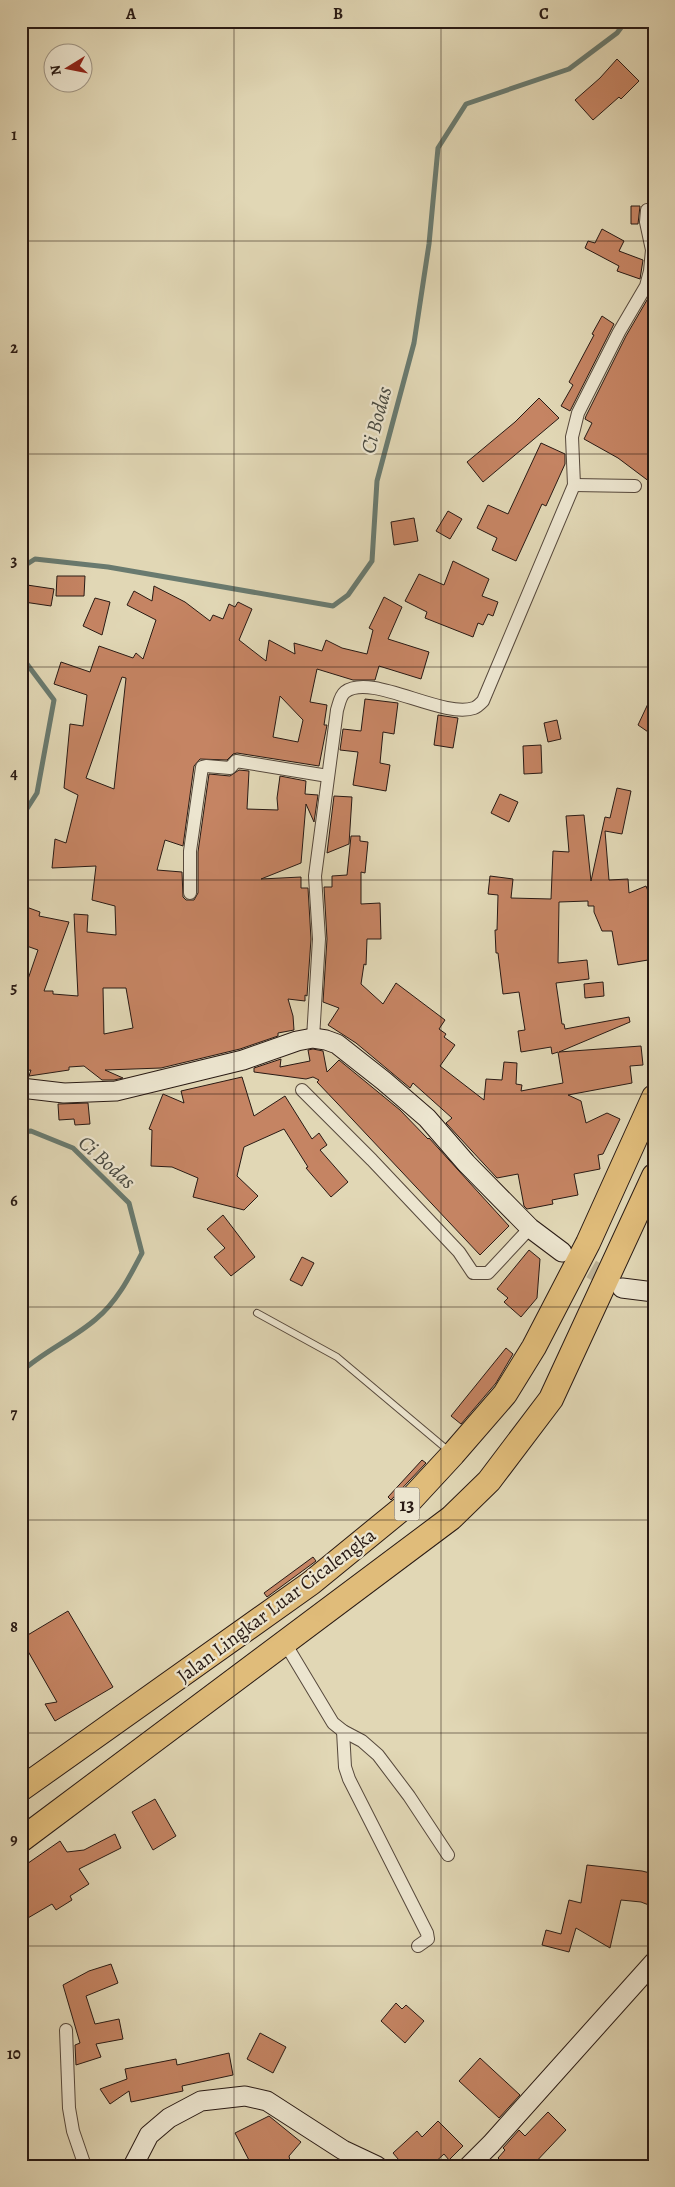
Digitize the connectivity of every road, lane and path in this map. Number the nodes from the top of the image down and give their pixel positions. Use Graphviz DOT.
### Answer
graph roads {
  1 [pos="647,210"];
  2 [pos="574,485"];
  3 [pos="635,486"];
  4 [pos="328,776"];
  5 [pos="190,893"];
  6 [pos="313,1038"];
  7 [pos="21,1088"];
  8 [pos="302,1090"];
  9 [pos="654,1097"];
  10 [pos="654,1176"];
  11 [pos="530,1228"];
  12 [pos="562,1252"];
  13 [pos="622,1288"];
  14 [pos="652,1290"];
  15 [pos="257,1313"];
  16 [pos="453,1454"];
  17 [pos="285,1643"];
  18 [pos="343,1731"];
  19 [pos="21,1789"];
  20 [pos="21,1840"];
  21 [pos="448,1855"];
  22 [pos="418,1946"];
  23 [pos="654,1962"];
  24 [pos="66,2030"];
  25 [pos="345,2158"];
  26 [pos="85,2166"];
  27 [pos="132,2166"];
  28 [pos="377,2166"];
  29 [pos="469,2166"];
  1 -- 2 [label="street"];
  2 -- 3 [label="street"];
  2 -- 4 [label="street"];
  4 -- 5 [label="street"];
  4 -- 6 [label="street"];
  6 -- 7 [label="street"];
  6 -- 11 [label="street"];
  8 -- 11 [label="street"];
  9 -- 16 [label="highway, Jalan Lingkar Luar Cicalengka / 13"];
  10 -- 17 [label="highway, Jalan Lingkar Luar Cicalengka / 13"];
  11 -- 12 [label="street"];
  13 -- 14 [label="street"];
  15 -- 16 [label="lane"];
  16 -- 19 [label="highway, Jalan Lingkar Luar Cicalengka / 13"];
  17 -- 18 [label="street"];
  17 -- 20 [label="highway, Jalan Lingkar Luar Cicalengka / 13"];
  18 -- 21 [label="street"];
  18 -- 22 [label="street"];
  23 -- 29 [label="street"];
  24 -- 26 [label="street"];
  25 -- 27 [label="street"];
  25 -- 28 [label="street"];
}
